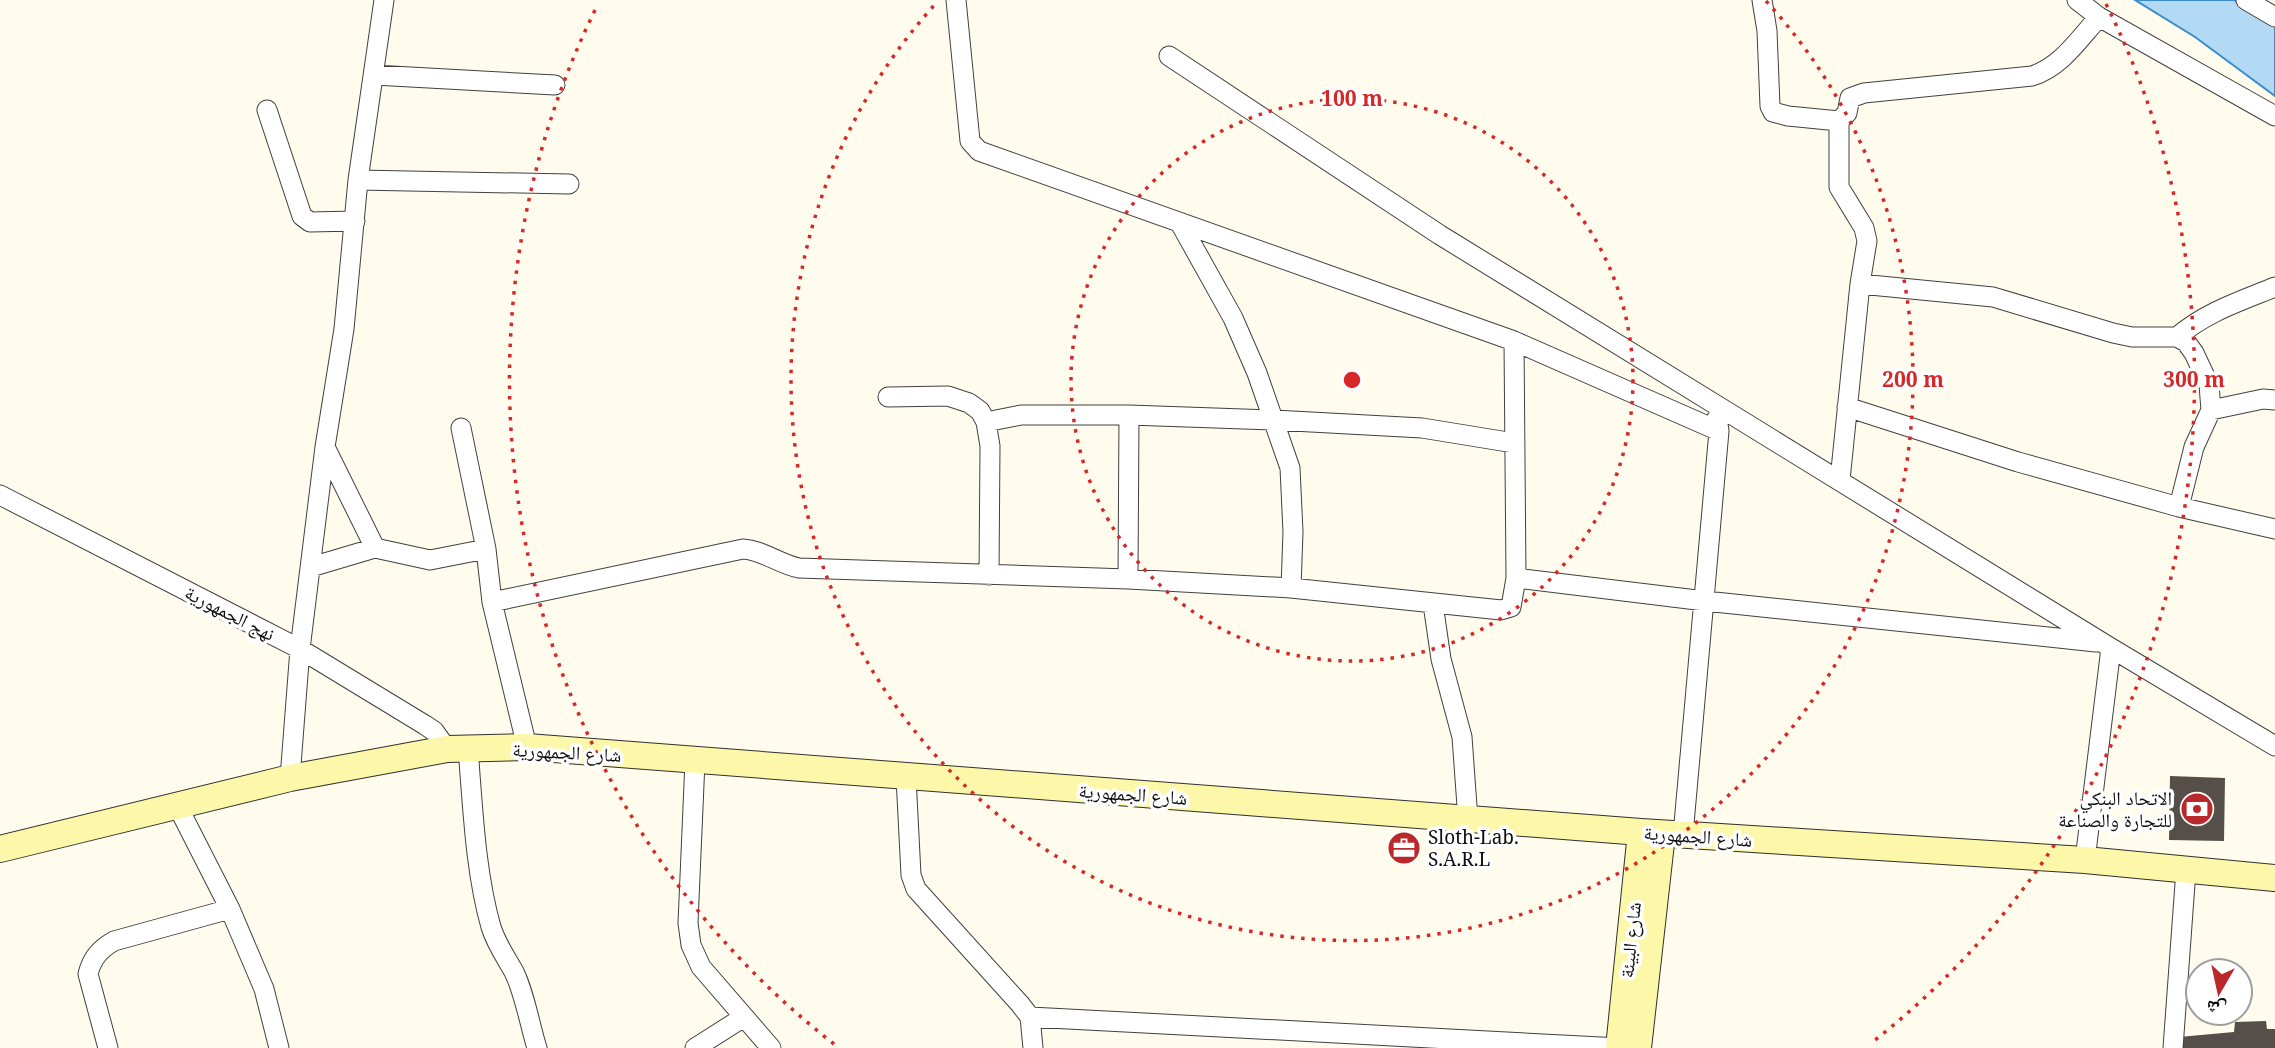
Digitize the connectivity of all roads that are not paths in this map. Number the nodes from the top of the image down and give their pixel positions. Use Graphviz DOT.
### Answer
graph roads {
  1 [pos="384,0"];
  2 [pos="956,0"];
  3 [pos="1762,0"];
  4 [pos="2077,0"];
  5 [pos="2246,0"];
  6 [pos="2099,17"];
  7 [pos="2275,17"];
  8 [pos="1169,56"];
  9 [pos="374,75"];
  10 [pos="555,85"];
  11 [pos="267,110"];
  12 [pos="2275,116"];
  13 [pos="1839,121"];
  14 [pos="358,180"];
  15 [pos="569,184"];
  16 [pos="355,221"];
  17 [pos="1180,223"];
  18 [pos="1860,284"];
  19 [pos="2275,287"];
  20 [pos="2177,337"];
  21 [pos="1514,341"];
  22 [pos="888,397"];
  23 [pos="2275,400"];
  24 [pos="1716,404"];
  25 [pos="1847,407"];
  26 [pos="2211,410"];
  27 [pos="1129,415"];
  28 [pos="1274,420"];
  29 [pos="986,422"];
  30 [pos="461,428"];
  31 [pos="1719,431"];
  32 [pos="1514,443"];
  33 [pos="325,447"];
  34 [pos="1840,481"];
  35 [pos="0,495"];
  36 [pos="2179,507"];
  37 [pos="2275,529"];
  38 [pos="375,548"];
  39 [pos="486,548"];
  40 [pos="311,567"];
  41 [pos="989,575"];
  42 [pos="1516,578"];
  43 [pos="1128,579"];
  44 [pos="1292,589"];
  45 [pos="1705,601"];
  46 [pos="492,602"];
  47 [pos="1433,604"];
  48 [pos="2107,645"];
  49 [pos="300,649"];
  50 [pos="2275,746"];
  51 [pos="527,747"];
  52 [pos="457,749"];
  53 [pos="695,761"];
  54 [pos="906,777"];
  55 [pos="290,778"];
  56 [pos="177,805"];
  57 [pos="1468,820"];
  58 [pos="1662,834"];
  59 [pos="0,849"];
  60 [pos="2085,860"];
  61 [pos="2186,870"];
  62 [pos="2275,878"];
  63 [pos="230,909"];
  64 [pos="744,1017"];
  65 [pos="1030,1017"];
  66 [pos="108,1048"];
  67 [pos="279,1048"];
  68 [pos="537,1048"];
  69 [pos="695,1048"];
  70 [pos="771,1048"];
  71 [pos="1033,1048"];
  72 [pos="1619,1048"];
  73 [pos="1638,1048"];
  74 [pos="2173,1048"];
  1 -- 9 [label="street"];
  2 -- 17 [label="street"];
  3 -- 13 [label="street"];
  4 -- 6 [label="street"];
  5 -- 7 [label="street"];
  6 -- 12 [label="street"];
  6 -- 13 [label="street"];
  8 -- 24 [label="street"];
  9 -- 10 [label="street"];
  9 -- 14 [label="street"];
  11 -- 16 [label="street"];
  13 -- 18 [label="street"];
  14 -- 15 [label="street"];
  14 -- 16 [label="street"];
  16 -- 33 [label="street"];
  17 -- 21 [label="street"];
  17 -- 28 [label="street"];
  18 -- 20 [label="street"];
  18 -- 25 [label="street"];
  19 -- 20 [label="street"];
  20 -- 26 [label="street"];
  21 -- 31 [label="street"];
  21 -- 32 [label="street"];
  22 -- 29 [label="street"];
  23 -- 26 [label="street"];
  24 -- 31 [label="street"];
  24 -- 34 [label="street"];
  25 -- 34 [label="street"];
  25 -- 36 [label="street"];
  26 -- 36 [label="street"];
  27 -- 28 [label="street"];
  27 -- 29 [label="street"];
  27 -- 43 [label="street"];
  28 -- 32 [label="street"];
  28 -- 44 [label="street"];
  29 -- 41 [label="street"];
  30 -- 39 [label="street"];
  31 -- 45 [label="street"];
  32 -- 42 [label="street"];
  33 -- 38 [label="street"];
  33 -- 40 [label="street"];
  34 -- 48 [label="street"];
  35 -- 49 [label="street, نهج الجمهورية"];
  36 -- 37 [label="street"];
  38 -- 39 [label="street"];
  38 -- 40 [label="street"];
  39 -- 46 [label="street"];
  40 -- 49 [label="street"];
  41 -- 43 [label="street"];
  41 -- 46 [label="street"];
  42 -- 45 [label="street"];
  42 -- 47 [label="street"];
  43 -- 44 [label="street"];
  44 -- 47 [label="street"];
  45 -- 48 [label="street"];
  45 -- 58 [label="street"];
  46 -- 51 [label="street"];
  47 -- 57 [label="street"];
  48 -- 50 [label="street"];
  48 -- 60 [label="street"];
  49 -- 52 [label="street, نهج الجمهورية"];
  49 -- 55 [label="street"];
  51 -- 52 [label="main road, شارع الجمهورية"];
  51 -- 53 [label="main road, شارع الجمهورية"];
  52 -- 55 [label="main road, شارع الجمهورية"];
  52 -- 68 [label="street"];
  53 -- 54 [label="main road, شارع الجمهورية"];
  53 -- 64 [label="street"];
  54 -- 57 [label="main road, شارع الجمهورية"];
  54 -- 65 [label="street"];
  55 -- 56 [label="main road, شارع الجمهورية"];
  56 -- 59 [label="main road, شارع الجمهورية"];
  56 -- 63 [label="street"];
  57 -- 58 [label="main road, شارع الجمهورية"];
  58 -- 60 [label="main road, شارع الجمهورية"];
  58 -- 72 [label="main road, شارع البيئة"];
  58 -- 73 [label="main road, شارع البيئة"];
  60 -- 61 [label="main road, شارع الجمهورية"];
  61 -- 62 [label="main road, شارع الجمهورية"];
  61 -- 74 [label="street"];
  63 -- 66 [label="street"];
  63 -- 67 [label="street"];
  64 -- 69 [label="street"];
  64 -- 70 [label="street"];
  65 -- 71 [label="street"];
  65 -- 72 [label="street"];
}
